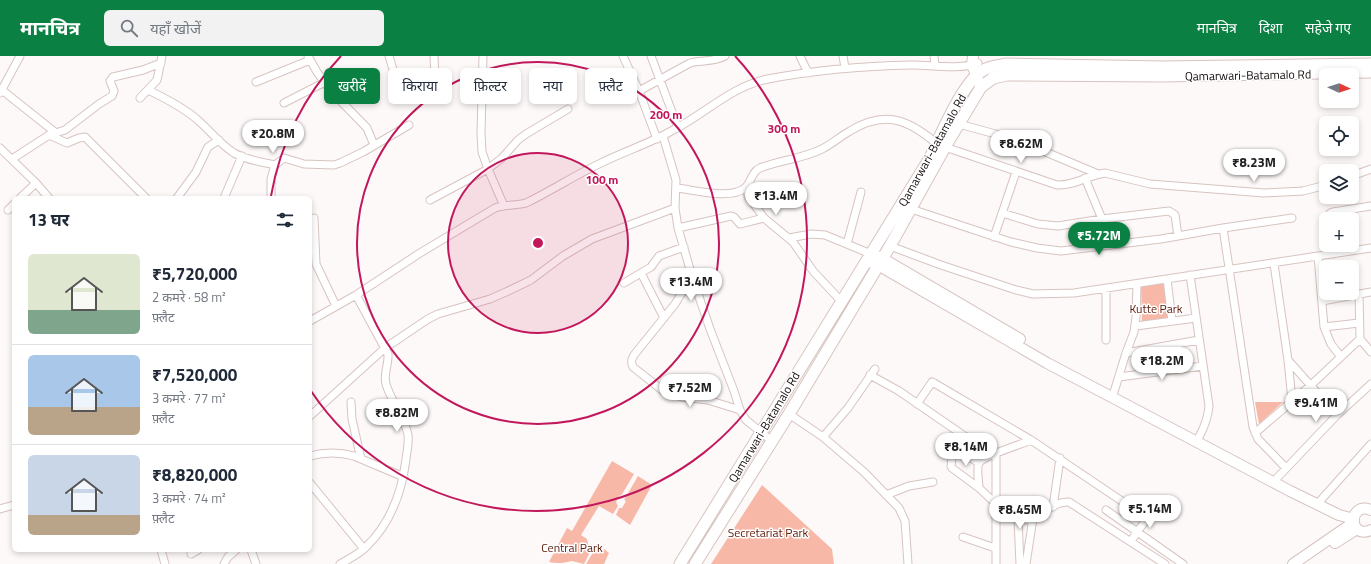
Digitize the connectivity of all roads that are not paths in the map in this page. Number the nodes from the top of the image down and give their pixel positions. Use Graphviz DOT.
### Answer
graph roads {
  1 [pos="20,56"];
  2 [pos="389,56"];
  3 [pos="434,56"];
  4 [pos="483,56"];
  5 [pos="622,56"];
  6 [pos="651,56"];
  7 [pos="725,56"];
  8 [pos="800,56"];
  9 [pos="843,56"];
  10 [pos="934,56"];
  11 [pos="309,58"];
  12 [pos="162,60"];
  13 [pos="977,64"];
  14 [pos="1371,64"];
  15 [pos="935,66"];
  16 [pos="393,68"];
  17 [pos="435,68"];
  18 [pos="845,68"];
  19 [pos="1371,72"];
  20 [pos="808,73"];
  21 [pos="324,80"];
  22 [pos="660,81"];
  23 [pos="256,82"];
  24 [pos="324,83"];
  25 [pos="985,84"];
  26 [pos="148,90"];
  27 [pos="1,91"];
  28 [pos="639,91"];
  29 [pos="140,98"];
  30 [pos="284,103"];
  31 [pos="345,104"];
  32 [pos="568,109"];
  33 [pos="409,125"];
  34 [pos="959,125"];
  35 [pos="678,128"];
  36 [pos="52,134"];
  37 [pos="660,138"];
  38 [pos="219,140"];
  39 [pos="374,145"];
  40 [pos="941,146"];
  41 [pos="0,148"];
  42 [pos="242,156"];
  43 [pos="12,158"];
  44 [pos="276,165"];
  45 [pos="488,169"];
  46 [pos="1371,169"];
  47 [pos="1016,172"];
  48 [pos="1359,173"];
  49 [pos="1098,174"];
  50 [pos="1085,178"];
  51 [pos="36,183"];
  52 [pos="747,186"];
  53 [pos="1319,187"];
  54 [pos="677,188"];
  55 [pos="861,192"];
  56 [pos="22,196"];
  57 [pos="47,196"];
  58 [pos="144,196"];
  59 [pos="178,196"];
  60 [pos="225,196"];
  61 [pos="272,196"];
  62 [pos="430,200"];
  63 [pos="12,206"];
  64 [pos="504,206"];
  65 [pos="1371,206"];
  66 [pos="675,208"];
  67 [pos="912,209"];
  68 [pos="8,210"];
  69 [pos="1333,212"];
  70 [pos="1002,213"];
  71 [pos="314,218"];
  72 [pos="764,218"];
  73 [pos="1292,218"];
  74 [pos="1102,219"];
  75 [pos="678,228"];
  76 [pos="1223,228"];
  77 [pos="994,236"];
  78 [pos="1178,236"];
  79 [pos="789,238"];
  80 [pos="848,244"];
  81 [pos="890,246"];
  82 [pos="684,247"];
  83 [pos="1371,248"];
  84 [pos="1333,254"];
  85 [pos="1318,256"];
  86 [pos="869,257"];
  87 [pos="880,261"];
  88 [pos="1274,264"];
  89 [pos="1229,270"];
  90 [pos="641,273"];
  91 [pos="692,276"];
  92 [pos="1190,276"];
  93 [pos="1167,279"];
  94 [pos="624,283"];
  95 [pos="1136,284"];
  96 [pos="1106,289"];
  97 [pos="1371,292"];
  98 [pos="1359,294"];
  99 [pos="356,295"];
  100 [pos="1327,300"];
  101 [pos="1359,300"];
  102 [pos="841,301"];
  103 [pos="1322,301"];
  104 [pos="336,306"];
  105 [pos="664,318"];
  106 [pos="1196,318"];
  107 [pos="312,320"];
  108 [pos="1172,321"];
  109 [pos="1359,323"];
  110 [pos="1136,326"];
  111 [pos="1324,327"];
  112 [pos="1360,339"];
  113 [pos="1106,340"];
  114 [pos="1199,340"];
  115 [pos="385,348"];
  116 [pos="1371,352"];
  117 [pos="1126,353"];
  118 [pos="1341,357"];
  119 [pos="1288,360"];
  120 [pos="1203,366"];
  121 [pos="1119,377"];
  122 [pos="1371,384"];
  123 [pos="1310,386"];
  124 [pos="1114,392"];
  125 [pos="1292,401"];
  126 [pos="351,402"];
  127 [pos="918,404"];
  128 [pos="740,410"];
  129 [pos="312,414"];
  130 [pos="789,414"];
  131 [pos="1337,415"];
  132 [pos="761,433"];
  133 [pos="1255,433"];
  134 [pos="823,437"];
  135 [pos="1199,437"];
  136 [pos="1032,440"];
  137 [pos="772,441"];
  138 [pos="1371,444"];
  139 [pos="994,454"];
  140 [pos="312,456"];
  141 [pos="1060,458"];
  142 [pos="361,459"];
  143 [pos="979,463"];
  144 [pos="1286,468"];
  145 [pos="404,477"];
  146 [pos="1277,478"];
  147 [pos="933,482"];
  148 [pos="312,485"];
  149 [pos="979,488"];
  150 [pos="886,494"];
  151 [pos="1320,501"];
  152 [pos="995,503"];
  153 [pos="12,506"];
  154 [pos="1053,507"];
  155 [pos="0,509"];
  156 [pos="1106,510"];
  157 [pos="1371,510"];
  158 [pos="1033,518"];
  159 [pos="1018,519"];
  160 [pos="1355,521"];
  161 [pos="1371,530"];
  162 [pos="1138,532"];
  163 [pos="963,537"];
  164 [pos="1131,541"];
  165 [pos="996,548"];
  166 [pos="364,549"];
  167 [pos="162,552"];
  168 [pos="194,552"];
  169 [pos="234,552"];
  170 [pos="253,552"];
  171 [pos="190,554"];
  172 [pos="1020,563"];
  173 [pos="165,564"];
  174 [pos="224,564"];
  175 [pos="256,564"];
  176 [pos="340,564"];
  177 [pos="680,564"];
  178 [pos="695,564"];
  179 [pos="908,564"];
  180 [pos="996,564"];
  181 [pos="1165,564"];
  182 [pos="1183,564"];
  183 [pos="1293,564"];
  184 [pos="1304,564"];
  1 -- 27 [label="street"];
  2 -- 16 [label="street"];
  3 -- 17 [label="street"];
  4 -- 45 [label="street"];
  5 -- 28 [label="street"];
  6 -- 22 [label="street"];
  7 -- 22 [label="street"];
  8 -- 20 [label="street"];
  9 -- 18 [label="street"];
  10 -- 15 [label="street"];
  11 -- 21 [label="street"];
  11 -- 23 [label="street"];
  12 -- 26 [label="street"];
  12 -- 36 [label="street"];
  13 -- 14 [label="main road, Qamarwari-Batamalo Rd"];
  13 -- 15 [label="street"];
  13 -- 25 [label="main road"];
  13 -- 40 [label="main road, Qamarwari-Batamalo Rd"];
  15 -- 18 [label="street"];
  18 -- 20 [label="street"];
  19 -- 25 [label="main road, Qamarwari-Batamalo Rd"];
  20 -- 35 [label="street"];
  22 -- 28 [label="street"];
  22 -- 35 [label="street"];
  24 -- 30 [label="street"];
  25 -- 34 [label="main road, Qamarwari-Batamalo Rd"];
  26 -- 29 [label="street"];
  26 -- 38 [label="street"];
  27 -- 36 [label="street"];
  28 -- 37 [label="street"];
  31 -- 39 [label="street"];
  32 -- 45 [label="street"];
  33 -- 39 [label="street"];
  34 -- 40 [label="main road, Qamarwari-Batamalo Rd"];
  34 -- 49 [label="street"];
  35 -- 37 [label="street"];
  36 -- 43 [label="street"];
  36 -- 58 [label="street"];
  37 -- 54 [label="street"];
  37 -- 64 [label="street"];
  38 -- 42 [label="street"];
  38 -- 59 [label="street"];
  39 -- 44 [label="street"];
  40 -- 47 [label="street"];
  40 -- 52 [label="street"];
  40 -- 67 [label="main road, Qamarwari-Batamalo Rd"];
  40 -- 86 [label="main road, Qamarwari-Batamalo Rd"];
  41 -- 43 [label="street"];
  42 -- 44 [label="street"];
  42 -- 60 [label="street"];
  43 -- 51 [label="street"];
  44 -- 61 [label="street"];
  45 -- 62 [label="street"];
  45 -- 64 [label="street"];
  46 -- 48 [label="street"];
  47 -- 50 [label="street"];
  47 -- 70 [label="street"];
  49 -- 50 [label="street"];
  49 -- 53 [label="street"];
  50 -- 74 [label="street"];
  51 -- 56 [label="street"];
  51 -- 57 [label="street"];
  52 -- 54 [label="street"];
  52 -- 72 [label="street"];
  54 -- 66 [label="street"];
  55 -- 80 [label="street"];
  63 -- 68 [label="street"];
  64 -- 99 [label="street"];
  65 -- 69 [label="street"];
  66 -- 75 [label="street"];
  66 -- 115 [label="street"];
  67 -- 77 [label="street"];
  67 -- 81 [label="main road, Qamarwari-Batamalo Rd"];
  70 -- 74 [label="street"];
  70 -- 77 [label="street"];
  71 -- 104 [label="street"];
  72 -- 75 [label="street"];
  72 -- 79 [label="street"];
  73 -- 76 [label="street"];
  74 -- 78 [label="street"];
  75 -- 82 [label="street"];
  76 -- 78 [label="street"];
  76 -- 89 [label="street"];
  77 -- 78 [label="street"];
  79 -- 80 [label="street"];
  79 -- 102 [label="street"];
  80 -- 86 [label="street"];
  81 -- 87 [label="main road, Qamarwari-Batamalo Rd"];
  81 -- 96 [label="street"];
  82 -- 90 [label="street"];
  82 -- 91 [label="street"];
  83 -- 84 [label="street"];
  84 -- 85 [label="street"];
  85 -- 88 [label="street"];
  85 -- 103 [label="street"];
  86 -- 87 [label="main road"];
  86 -- 102 [label="main road, Qamarwari-Batamalo Rd"];
  87 -- 124 [label="main road"];
  87 -- 130 [label="main road, Qamarwari-Batamalo Rd"];
  87 -- 160 [label="main road"];
  88 -- 89 [label="street"];
  88 -- 119 [label="street"];
  89 -- 92 [label="street"];
  89 -- 133 [label="street"];
  90 -- 94 [label="street"];
  90 -- 105 [label="street"];
  91 -- 105 [label="street"];
  91 -- 128 [label="street"];
  92 -- 93 [label="street"];
  92 -- 106 [label="street"];
  93 -- 95 [label="street"];
  93 -- 108 [label="street"];
  95 -- 96 [label="street"];
  95 -- 110 [label="street"];
  96 -- 113 [label="street"];
  97 -- 98 [label="street"];
  99 -- 104 [label="street"];
  99 -- 115 [label="street"];
  100 -- 103 [label="street"];
  101 -- 109 [label="street"];
  102 -- 132 [label="main road, Qamarwari-Batamalo Rd"];
  103 -- 111 [label="street"];
  104 -- 107 [label="street"];
  105 -- 128 [label="street"];
  106 -- 108 [label="street"];
  106 -- 114 [label="street"];
  108 -- 110 [label="street"];
  109 -- 111 [label="street"];
  109 -- 112 [label="street"];
  110 -- 117 [label="street"];
  111 -- 118 [label="street"];
  112 -- 116 [label="street"];
  112 -- 118 [label="street"];
  114 -- 117 [label="street"];
  114 -- 120 [label="street"];
  115 -- 129 [label="street"];
  115 -- 145 [label="street"];
  117 -- 121 [label="street"];
  118 -- 123 [label="street"];
  119 -- 123 [label="street"];
  119 -- 125 [label="street"];
  120 -- 121 [label="street"];
  120 -- 135 [label="street"];
  121 -- 124 [label="street"];
  122 -- 131 [label="street"];
  123 -- 125 [label="street"];
  123 -- 131 [label="street"];
  124 -- 135 [label="main road"];
  125 -- 133 [label="street"];
  126 -- 142 [label="street"];
  127 -- 134 [label="street"];
  127 -- 136 [label="street"];
  127 -- 139 [label="street"];
  128 -- 132 [label="street"];
  130 -- 134 [label="street"];
  130 -- 137 [label="main road, Qamarwari-Batamalo Rd"];
  131 -- 144 [label="street"];
  132 -- 137 [label="street"];
  132 -- 177 [label="main road, Qamarwari-Batamalo Rd"];
  133 -- 144 [label="street"];
  134 -- 150 [label="street"];
  135 -- 146 [label="main road"];
  136 -- 139 [label="street"];
  136 -- 141 [label="street"];
  137 -- 178 [label="main road, Qamarwari-Batamalo Rd"];
  138 -- 151 [label="street"];
  139 -- 143 [label="street"];
  139 -- 152 [label="street"];
  140 -- 142 [label="street"];
  141 -- 154 [label="street"];
  141 -- 162 [label="street"];
  142 -- 145 [label="street"];
  143 -- 149 [label="street"];
  143 -- 149 [label="street"];
  144 -- 146 [label="street"];
  145 -- 166 [label="street"];
  146 -- 151 [label="main road"];
  147 -- 150 [label="street"];
  148 -- 166 [label="street"];
  149 -- 152 [label="street"];
  150 -- 179 [label="street"];
  151 -- 160 [label="main road"];
  152 -- 159 [label="street"];
  152 -- 165 [label="street"];
  153 -- 155 [label="street"];
  154 -- 158 [label="street"];
  154 -- 164 [label="street"];
  156 -- 162 [label="street"];
  157 -- 160 [label="main road"];
  158 -- 159 [label="street"];
  158 -- 172 [label="street"];
  159 -- 172 [label="street"];
  160 -- 161 [label="main road"];
  160 -- 183 [label="main road"];
  160 -- 184 [label="main road"];
  162 -- 164 [label="street"];
  162 -- 182 [label="street"];
  163 -- 165 [label="street"];
  164 -- 181 [label="street"];
  165 -- 180 [label="street"];
  166 -- 176 [label="street"];
  167 -- 173 [label="street"];
  168 -- 171 [label="street"];
  169 -- 174 [label="street"];
  170 -- 175 [label="street"];
}
